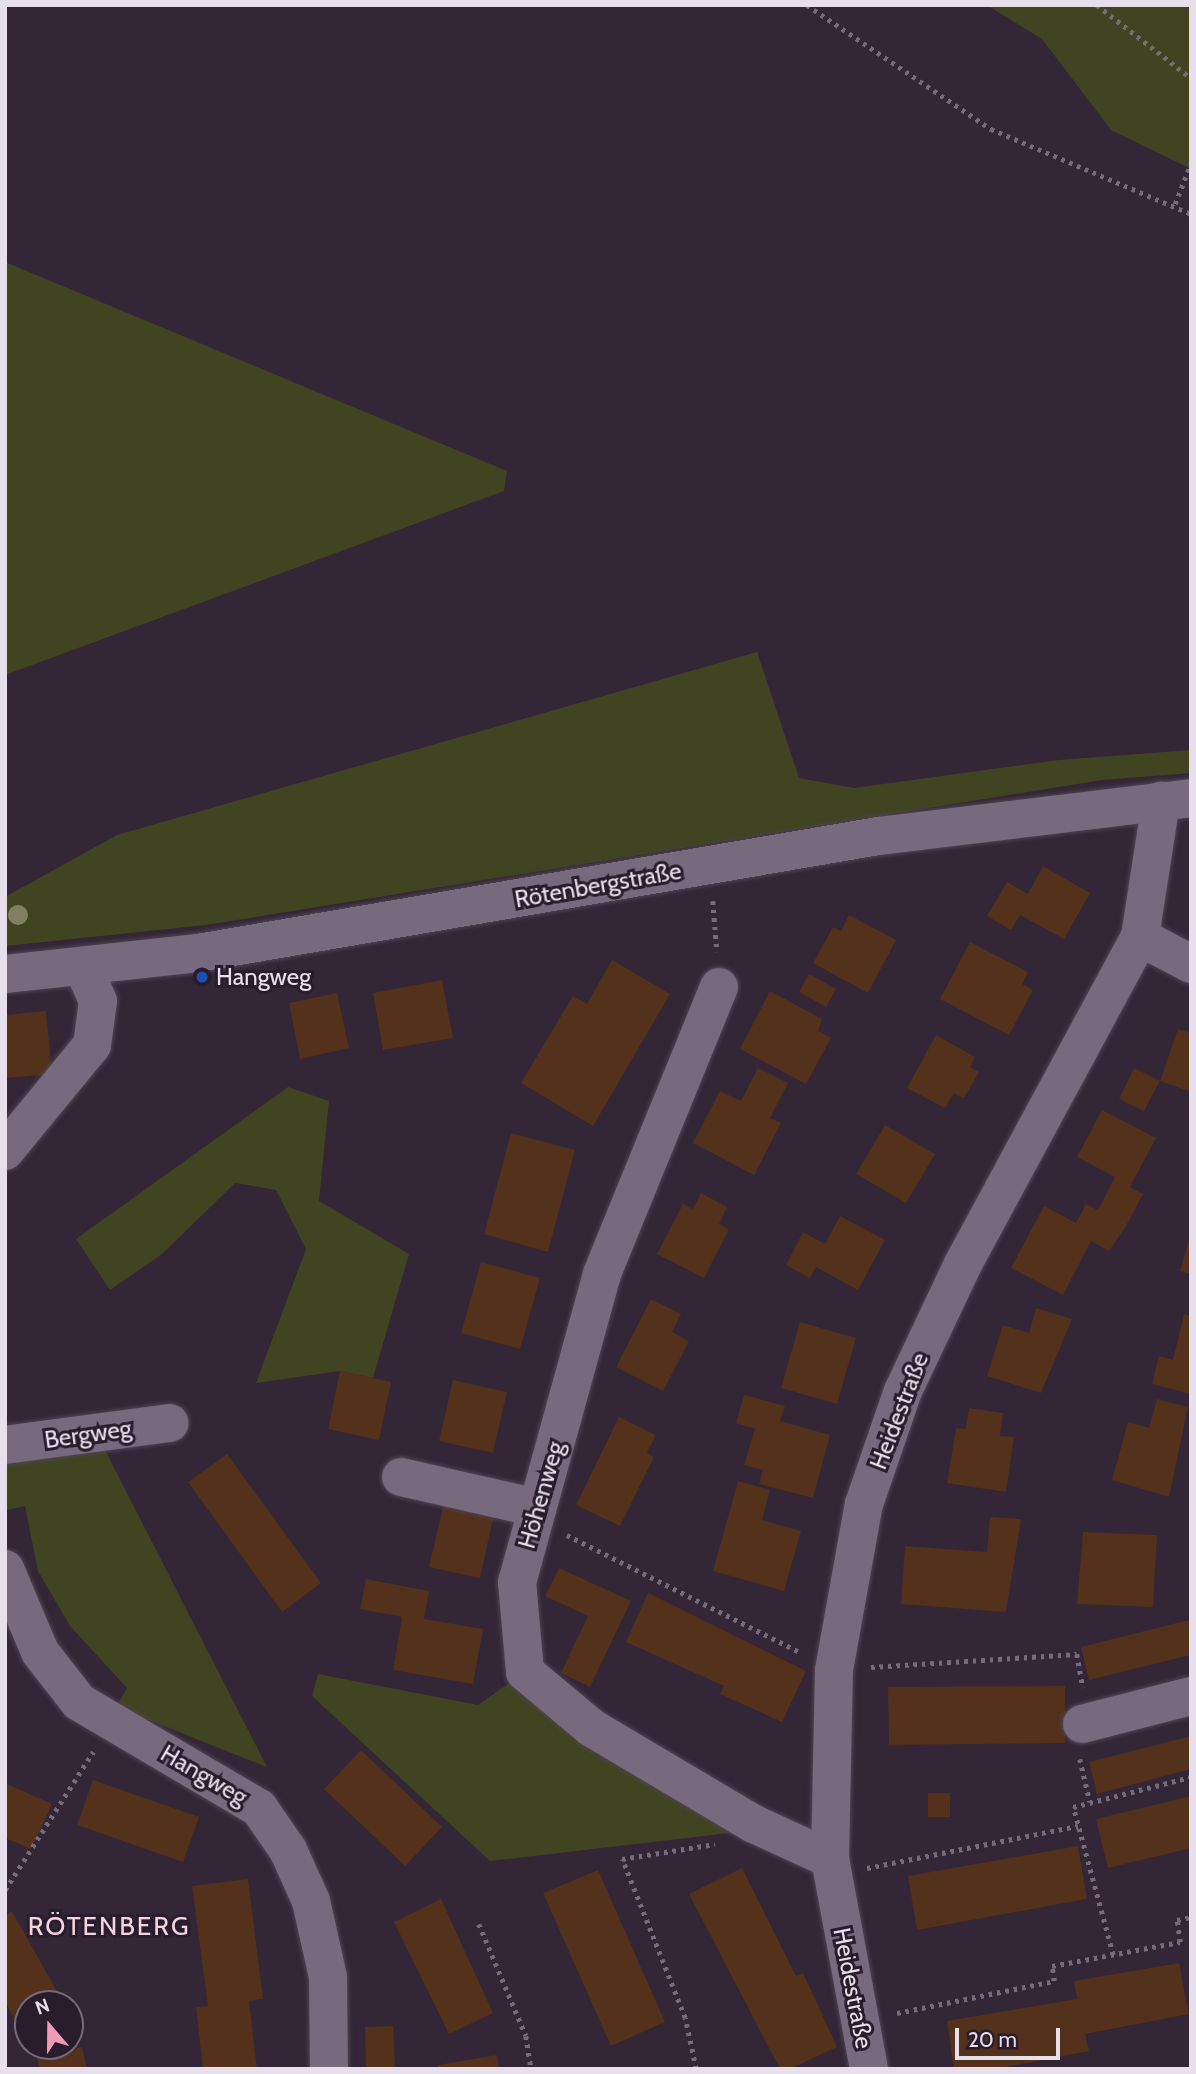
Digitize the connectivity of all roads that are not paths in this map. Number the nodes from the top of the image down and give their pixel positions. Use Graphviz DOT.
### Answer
graph roads {
  1 [pos="1176,799"];
  2 [pos="1140,937"];
  3 [pos="1191,964"];
  4 [pos="84,970"];
  5 [pos="5,974"];
  6 [pos="719,988"];
  7 [pos="5,1152"];
  8 [pos="170,1423"];
  9 [pos="5,1445"];
  10 [pos="401,1477"];
  11 [pos="536,1513"];
  12 [pos="5,1569"];
  13 [pos="1191,1696"];
  14 [pos="1082,1724"];
  15 [pos="831,1867"];
  16 [pos="329,2069"];
  17 [pos="869,2069"];
  1 -- 2 [label="street, Heidestraße"];
  1 -- 4 [label="street, Rötenbergstraße"];
  2 -- 3 [label="street"];
  2 -- 15 [label="street, Heidestraße"];
  4 -- 5 [label="street, Rötenbergstraße"];
  4 -- 7 [label="street"];
  6 -- 11 [label="street, Höhenweg"];
  8 -- 9 [label="street, Bergweg"];
  10 -- 11 [label="street"];
  11 -- 15 [label="street, Höhenweg"];
  12 -- 16 [label="street, Hangweg"];
  13 -- 14 [label="street"];
  15 -- 17 [label="street, Heidestraße"];
}
